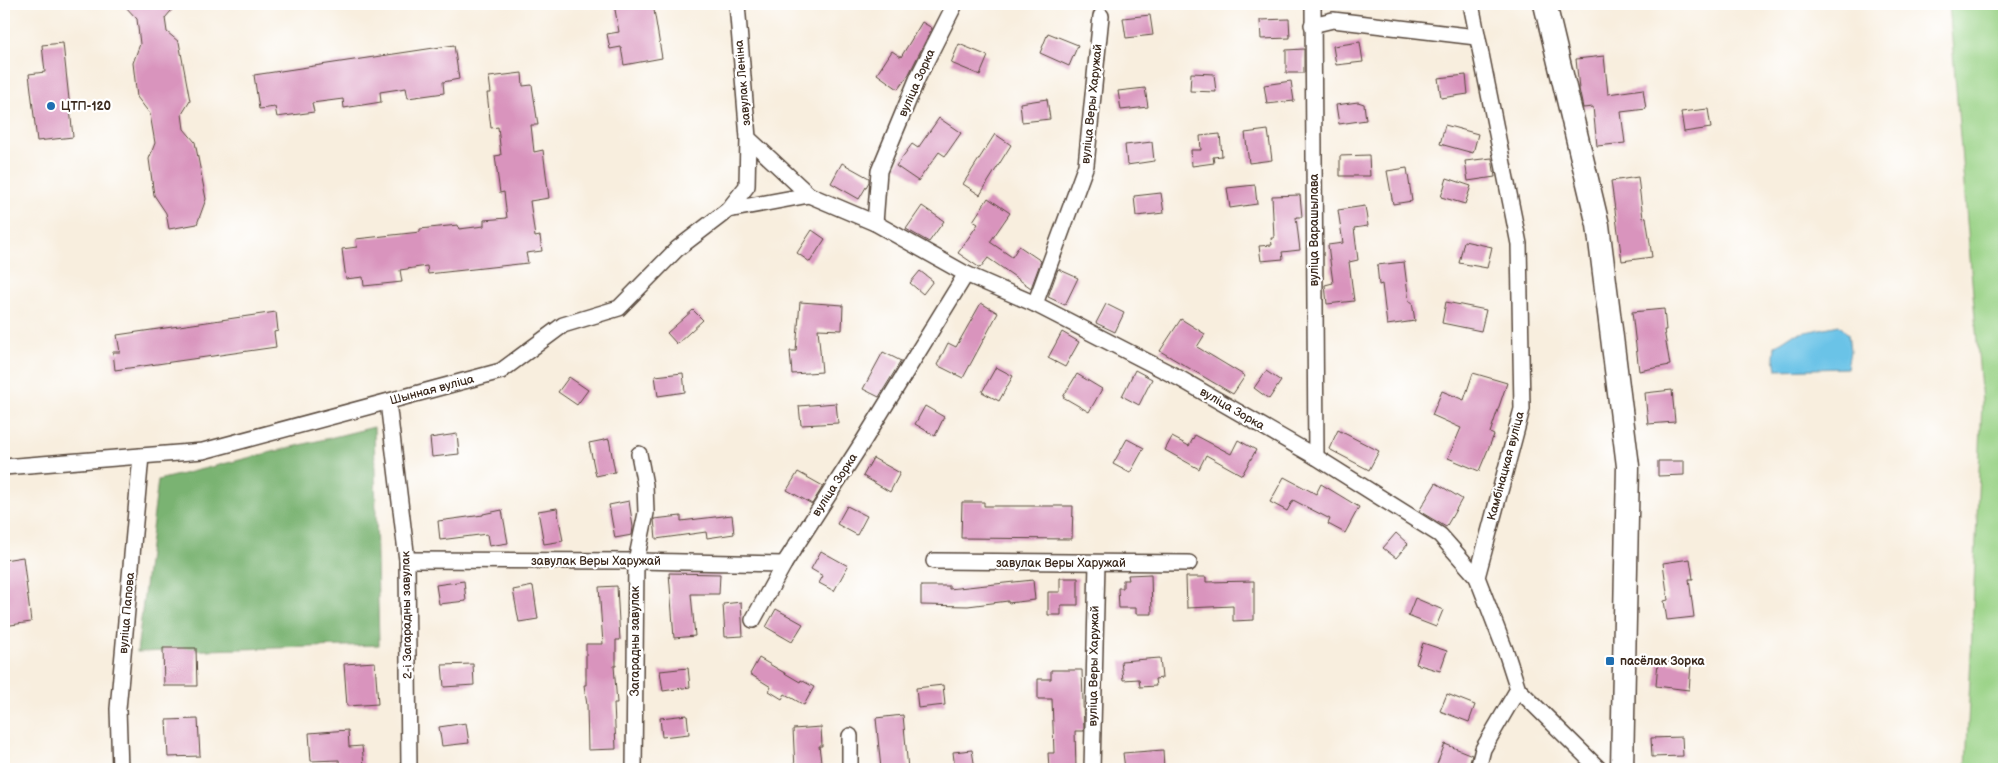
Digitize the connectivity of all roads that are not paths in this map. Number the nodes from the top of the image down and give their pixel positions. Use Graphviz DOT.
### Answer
graph roads {
  1 [pos="737,4"];
  2 [pos="955,4"];
  3 [pos="1313,4"];
  4 [pos="1471,4"];
  5 [pos="1545,4"];
  6 [pos="1101,16"];
  7 [pos="1312,25"];
  8 [pos="1476,37"];
  9 [pos="748,138"];
  10 [pos="809,195"];
  11 [pos="728,210"];
  12 [pos="875,223"];
  13 [pos="966,274"];
  14 [pos="1035,304"];
  15 [pos="388,402"];
  16 [pos="639,454"];
  17 [pos="141,456"];
  18 [pos="1316,457"];
  19 [pos="4,467"];
  20 [pos="407,560"];
  21 [pos="636,561"];
  22 [pos="934,561"];
  23 [pos="1097,563"];
  24 [pos="1189,563"];
  25 [pos="784,564"];
  26 [pos="1477,577"];
  27 [pos="752,620"];
  28 [pos="1518,689"];
  29 [pos="850,736"];
  30 [pos="120,769"];
  31 [pos="408,769"];
  32 [pos="634,769"];
  33 [pos="850,769"];
  34 [pos="1092,769"];
  35 [pos="1478,769"];
  36 [pos="1600,769"];
  37 [pos="1622,769"];
  1 -- 9 [label="street, завулак Леніна"];
  2 -- 12 [label="street, вуліца Зорка"];
  3 -- 7 [label="street, вуліца Варашылава"];
  4 -- 8 [label="street, Камбінацкая вуліца"];
  5 -- 37 [label="street"];
  6 -- 14 [label="street, вуліца Веры Харужай"];
  7 -- 8 [label="street"];
  7 -- 18 [label="street, вуліца Варашылава"];
  8 -- 26 [label="street, Камбінацкая вуліца"];
  9 -- 10 [label="street, завулак Леніна"];
  9 -- 11 [label="street"];
  10 -- 11 [label="street, Шынная вуліца"];
  10 -- 12 [label="street, вуліца Зорка"];
  11 -- 15 [label="street, Шынная вуліца"];
  12 -- 13 [label="street, вуліца Зорка"];
  13 -- 14 [label="street, вуліца Зорка"];
  13 -- 25 [label="street, вуліца Зорка"];
  14 -- 18 [label="street, вуліца Зорка"];
  15 -- 17 [label="street, Шынная вуліца"];
  15 -- 20 [label="street, 2-і Загарадны завулак"];
  16 -- 21 [label="street, Загарадны завулак"];
  17 -- 19 [label="street, Шынная вуліца"];
  17 -- 30 [label="street, вуліца Папова"];
  18 -- 26 [label="street, вуліца Зорка"];
  20 -- 21 [label="street, завулак Веры Харужай"];
  20 -- 31 [label="street, 2-і Загарадны завулак"];
  21 -- 25 [label="street, завулак Веры Харужай"];
  21 -- 32 [label="street, Загарадны завулак"];
  22 -- 23 [label="street, завулак Веры Харужай"];
  23 -- 24 [label="street, завулак Веры Харужай"];
  23 -- 34 [label="street, вуліца Веры Харужай"];
  25 -- 27 [label="street, вуліца Зорка"];
  26 -- 28 [label="street"];
  28 -- 35 [label="street"];
  28 -- 36 [label="street"];
  29 -- 33 [label="street"];
}
